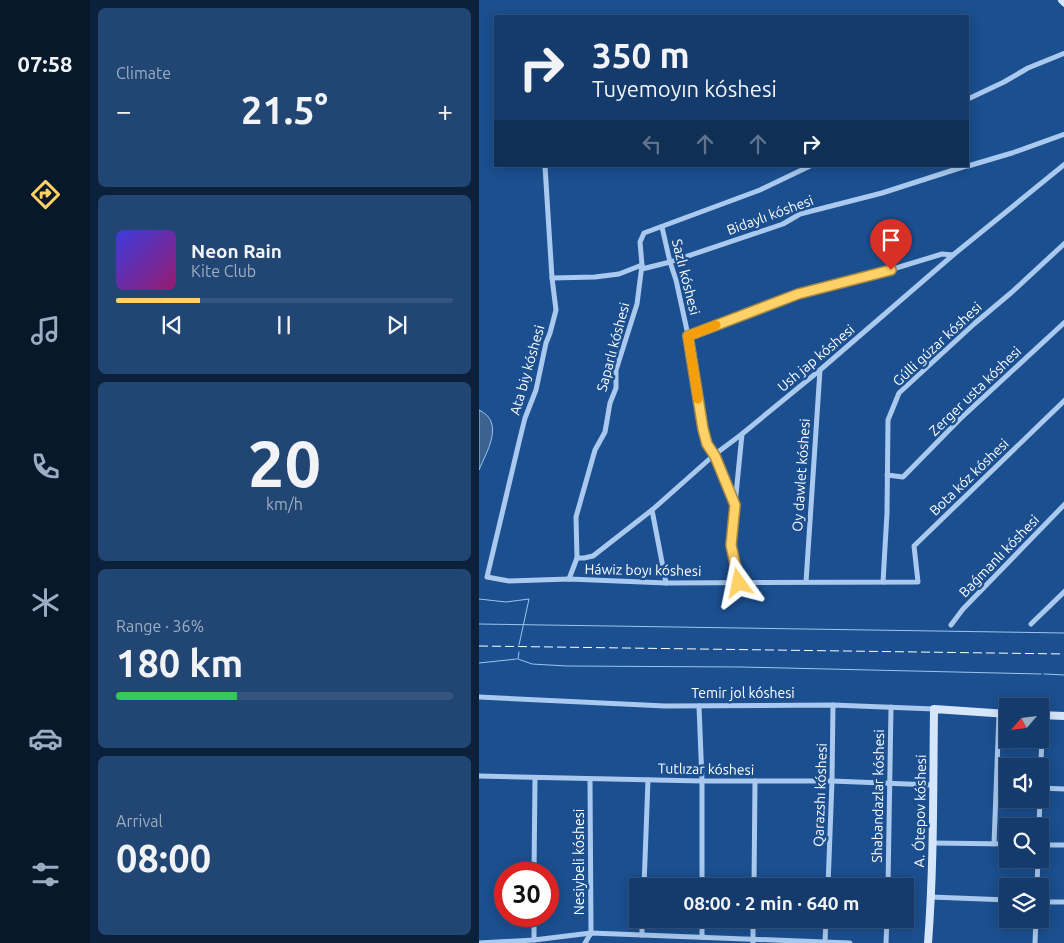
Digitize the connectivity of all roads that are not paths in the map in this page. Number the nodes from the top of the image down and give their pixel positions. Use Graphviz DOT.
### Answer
graph roads {
  1 [pos="1064,53"];
  2 [pos="969,99"];
  3 [pos="1064,134"];
  4 [pos="1064,164"];
  5 [pos="969,165"];
  6 [pos="545,167"];
  7 [pos="808,167"];
  8 [pos="964,167"];
  9 [pos="662,227"];
  10 [pos="1064,243"];
  11 [pos="953,255"];
  12 [pos="670,262"];
  13 [pos="642,267"];
  14 [pos="552,278"];
  15 [pos="1064,322"];
  16 [pos="688,336"];
  17 [pos="820,370"];
  18 [pos="1064,400"];
  19 [pos="742,434"];
  20 [pos="715,456"];
  21 [pos="887,475"];
  22 [pos="1064,504"];
  23 [pos="735,505"];
  24 [pos="651,510"];
  25 [pos="577,558"];
  26 [pos="487,577"];
  27 [pos="569,579"];
  28 [pos="806,582"];
  29 [pos="883,582"];
  30 [pos="919,582"];
  31 [pos="666,583"];
  32 [pos="739,583"];
  33 [pos="1064,591"];
  34 [pos="1031,624"];
  35 [pos="951,625"];
  36 [pos="479,697"];
  37 [pos="833,705"];
  38 [pos="699,706"];
  39 [pos="891,707"];
  40 [pos="934,709"];
  41 [pos="999,713"];
  42 [pos="1049,715"];
  43 [pos="1064,716"];
  44 [pos="479,776"];
  45 [pos="535,778"];
  46 [pos="590,779"];
  47 [pos="648,780"];
  48 [pos="702,781"];
  49 [pos="755,781"];
  50 [pos="832,781"];
  51 [pos="890,782"];
  52 [pos="933,785"];
  53 [pos="1049,788"];
  54 [pos="1064,789"];
  55 [pos="933,843"];
  56 [pos="994,844"];
  57 [pos="999,844"];
  58 [pos="1049,845"];
  59 [pos="1064,845"];
  60 [pos="534,862"];
  61 [pos="644,878"];
  62 [pos="702,878"];
  63 [pos="754,878"];
  64 [pos="828,878"];
  65 [pos="888,878"];
  66 [pos="931,897"];
  67 [pos="999,900"];
  68 [pos="1049,902"];
  69 [pos="1064,902"];
  70 [pos="534,927"];
  71 [pos="642,928"];
  72 [pos="702,928"];
  73 [pos="753,928"];
  74 [pos="826,928"];
  75 [pos="887,928"];
  76 [pos="1036,928"];
  77 [pos="591,933"];
  78 [pos="642,935"];
  79 [pos="681,937"];
  80 [pos="702,937"];
  81 [pos="533,940"];
  82 [pos="753,941"];
  83 [pos="815,942"];
  84 [pos="825,942"];
  85 [pos="479,943"];
  86 [pos="510,943"];
  87 [pos="585,943"];
  88 [pos="673,943"];
  89 [pos="850,943"];
  90 [pos="886,943"];
  91 [pos="928,943"];
  92 [pos="1035,943"];
  1 -- 2 [label="street"];
  3 -- 5 [label="street, Bidaylı kóshesi"];
  4 -- 11 [label="street, Ush jap kóshesi"];
  6 -- 14 [label="street, Ata biy kóshesi"];
  7 -- 9 [label="street"];
  8 -- 12 [label="street, Bidaylı kóshesi"];
  9 -- 12 [label="street, Sazlı kóshesi"];
  9 -- 13 [label="street, Saparlı kóshesi"];
  10 -- 21 [label="street, Gúlli gúzar kóshesi"];
  11 -- 16 [label="street"];
  11 -- 17 [label="street, Ush jap kóshesi"];
  12 -- 13 [label="street, Bidaylı kóshesi"];
  12 -- 16 [label="street, Sazlı kóshesi"];
  13 -- 14 [label="street, Bidaylı kóshesi"];
  13 -- 25 [label="street, Saparlı kóshesi"];
  14 -- 26 [label="street, Ata biy kóshesi"];
  15 -- 21 [label="street, Zerger usta kóshesi"];
  16 -- 20 [label="street, Sazlı kóshesi"];
  17 -- 19 [label="street, Ush jap kóshesi"];
  17 -- 28 [label="street, Oy dawlet kóshesi"];
  18 -- 30 [label="street, Bota kóz kóshesi"];
  19 -- 20 [label="street, Ush jap kóshesi"];
  19 -- 23 [label="street, Sazlı kóshesi"];
  20 -- 23 [label="street, Sazlı kóshesi"];
  20 -- 24 [label="street, Ush jap kóshesi"];
  21 -- 29 [label="street, Gúlli gúzar kóshesi"];
  22 -- 35 [label="street, Baǵmanlı kóshesi"];
  23 -- 32 [label="street, Sazlı kóshesi"];
  24 -- 25 [label="street, Ush jap kóshesi"];
  24 -- 31 [label="street"];
  25 -- 27 [label="street, Saparlı kóshesi"];
  26 -- 27 [label="street, Háwiz boyı kóshesi"];
  27 -- 31 [label="street, Háwiz boyı kóshesi"];
  28 -- 29 [label="street, Háwiz boyı kóshesi"];
  28 -- 32 [label="street, Háwiz boyı kóshesi"];
  29 -- 30 [label="street, Háwiz boyı kóshesi"];
  31 -- 32 [label="street, Háwiz boyı kóshesi"];
  33 -- 34 [label="street"];
  36 -- 38 [label="street, Temir jol kóshesi"];
  37 -- 38 [label="street, Temir jol kóshesi"];
  37 -- 39 [label="street, Temir jol kóshesi"];
  37 -- 50 [label="street, Qarazshı kóshesi"];
  38 -- 48 [label="street"];
  39 -- 40 [label="street, Temir jol kóshesi"];
  39 -- 51 [label="street, Shabandazlar kóshesi"];
  40 -- 41 [label="street, Temir jol kóshesi"];
  40 -- 52 [label="street, A. Ótepov kóshesi"];
  41 -- 56 [label="street"];
  42 -- 43 [label="street"];
  44 -- 45 [label="street, Tutlızar kóshesi"];
  45 -- 46 [label="street, Tutlızar kóshesi"];
  45 -- 60 [label="street"];
  46 -- 47 [label="street, Tutlızar kóshesi"];
  46 -- 77 [label="street, Nesiybeli kóshesi"];
  47 -- 48 [label="street, Tutlızar kóshesi"];
  47 -- 61 [label="street"];
  48 -- 49 [label="street, Tutlızar kóshesi"];
  48 -- 62 [label="street"];
  49 -- 50 [label="street, Tutlızar kóshesi"];
  49 -- 63 [label="street"];
  50 -- 51 [label="street, Tutlızar kóshesi"];
  50 -- 64 [label="street, Qarazshı kóshesi"];
  51 -- 52 [label="street, Tutlızar kóshesi"];
  51 -- 65 [label="street, Shabandazlar kóshesi"];
  52 -- 55 [label="street, A. Ótepov kóshesi"];
  53 -- 54 [label="street"];
  55 -- 56 [label="street"];
  55 -- 66 [label="street, A. Ótepov kóshesi"];
  56 -- 57 [label="street"];
  58 -- 59 [label="street"];
  66 -- 67 [label="street"];
  66 -- 91 [label="street, A. Ótepov kóshesi"];
  68 -- 69 [label="street"];
  70 -- 81 [label="street"];
  71 -- 78 [label="street"];
  72 -- 80 [label="street"];
  73 -- 82 [label="street"];
  74 -- 84 [label="street"];
  75 -- 90 [label="street"];
  76 -- 92 [label="street"];
  77 -- 78 [label="street"];
  77 -- 81 [label="street"];
  77 -- 87 [label="street, Nesiybeli kóshesi"];
  78 -- 79 [label="street"];
  79 -- 80 [label="street"];
  79 -- 88 [label="street"];
  80 -- 82 [label="street"];
  81 -- 86 [label="street"];
  82 -- 83 [label="street"];
  83 -- 84 [label="street"];
  84 -- 89 [label="street"];
  85 -- 86 [label="street"];
}
